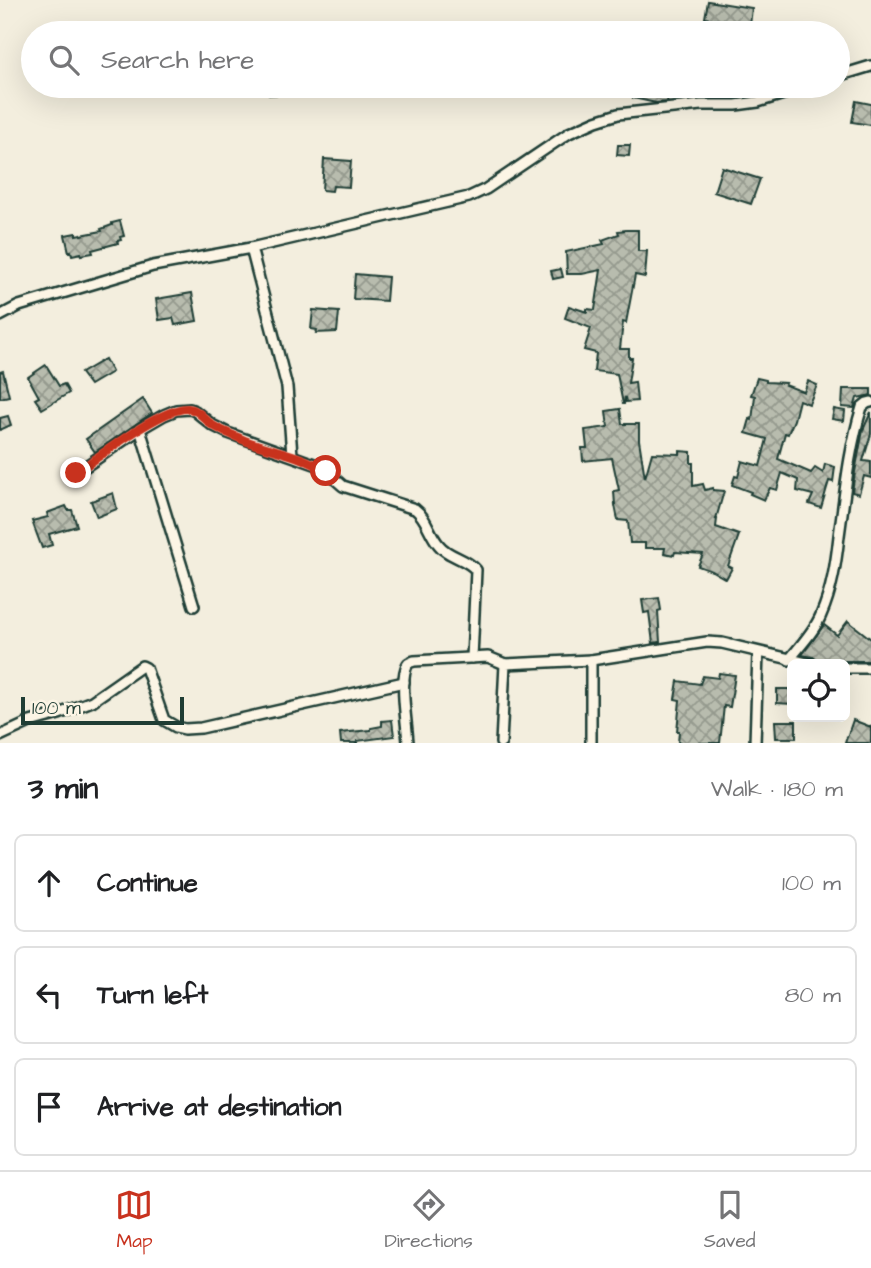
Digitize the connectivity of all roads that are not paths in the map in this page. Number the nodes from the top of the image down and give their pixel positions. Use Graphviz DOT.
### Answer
graph roads {
  1 [pos="871,66"];
  2 [pos="850,72"];
  3 [pos="771,98"];
  4 [pos="251,248"];
  5 [pos="0,316"];
  6 [pos="871,402"];
  7 [pos="140,429"];
  8 [pos="292,455"];
  9 [pos="76,473"];
  10 [pos="194,606"];
  11 [pos="758,653"];
  12 [pos="472,658"];
  13 [pos="790,659"];
  14 [pos="591,660"];
  15 [pos="787,660"];
  16 [pos="505,664"];
  17 [pos="850,668"];
  18 [pos="871,668"];
  19 [pos="404,682"];
  20 [pos="0,736"];
  21 [pos="408,743"];
  22 [pos="501,743"];
  23 [pos="591,743"];
  24 [pos="755,743"];
  1 -- 2 [label="street"];
  3 -- 4 [label="street"];
  4 -- 5 [label="street"];
  4 -- 8 [label="street"];
  6 -- 13 [label="street"];
  7 -- 8 [label="street"];
  7 -- 9 [label="street"];
  7 -- 10 [label="street"];
  8 -- 12 [label="street"];
  11 -- 14 [label="street"];
  11 -- 15 [label="street"];
  11 -- 24 [label="street"];
  12 -- 16 [label="street"];
  12 -- 19 [label="street"];
  14 -- 16 [label="street"];
  14 -- 23 [label="street"];
  16 -- 22 [label="street"];
  17 -- 18 [label="street"];
  19 -- 20 [label="street"];
  19 -- 21 [label="street"];
}
